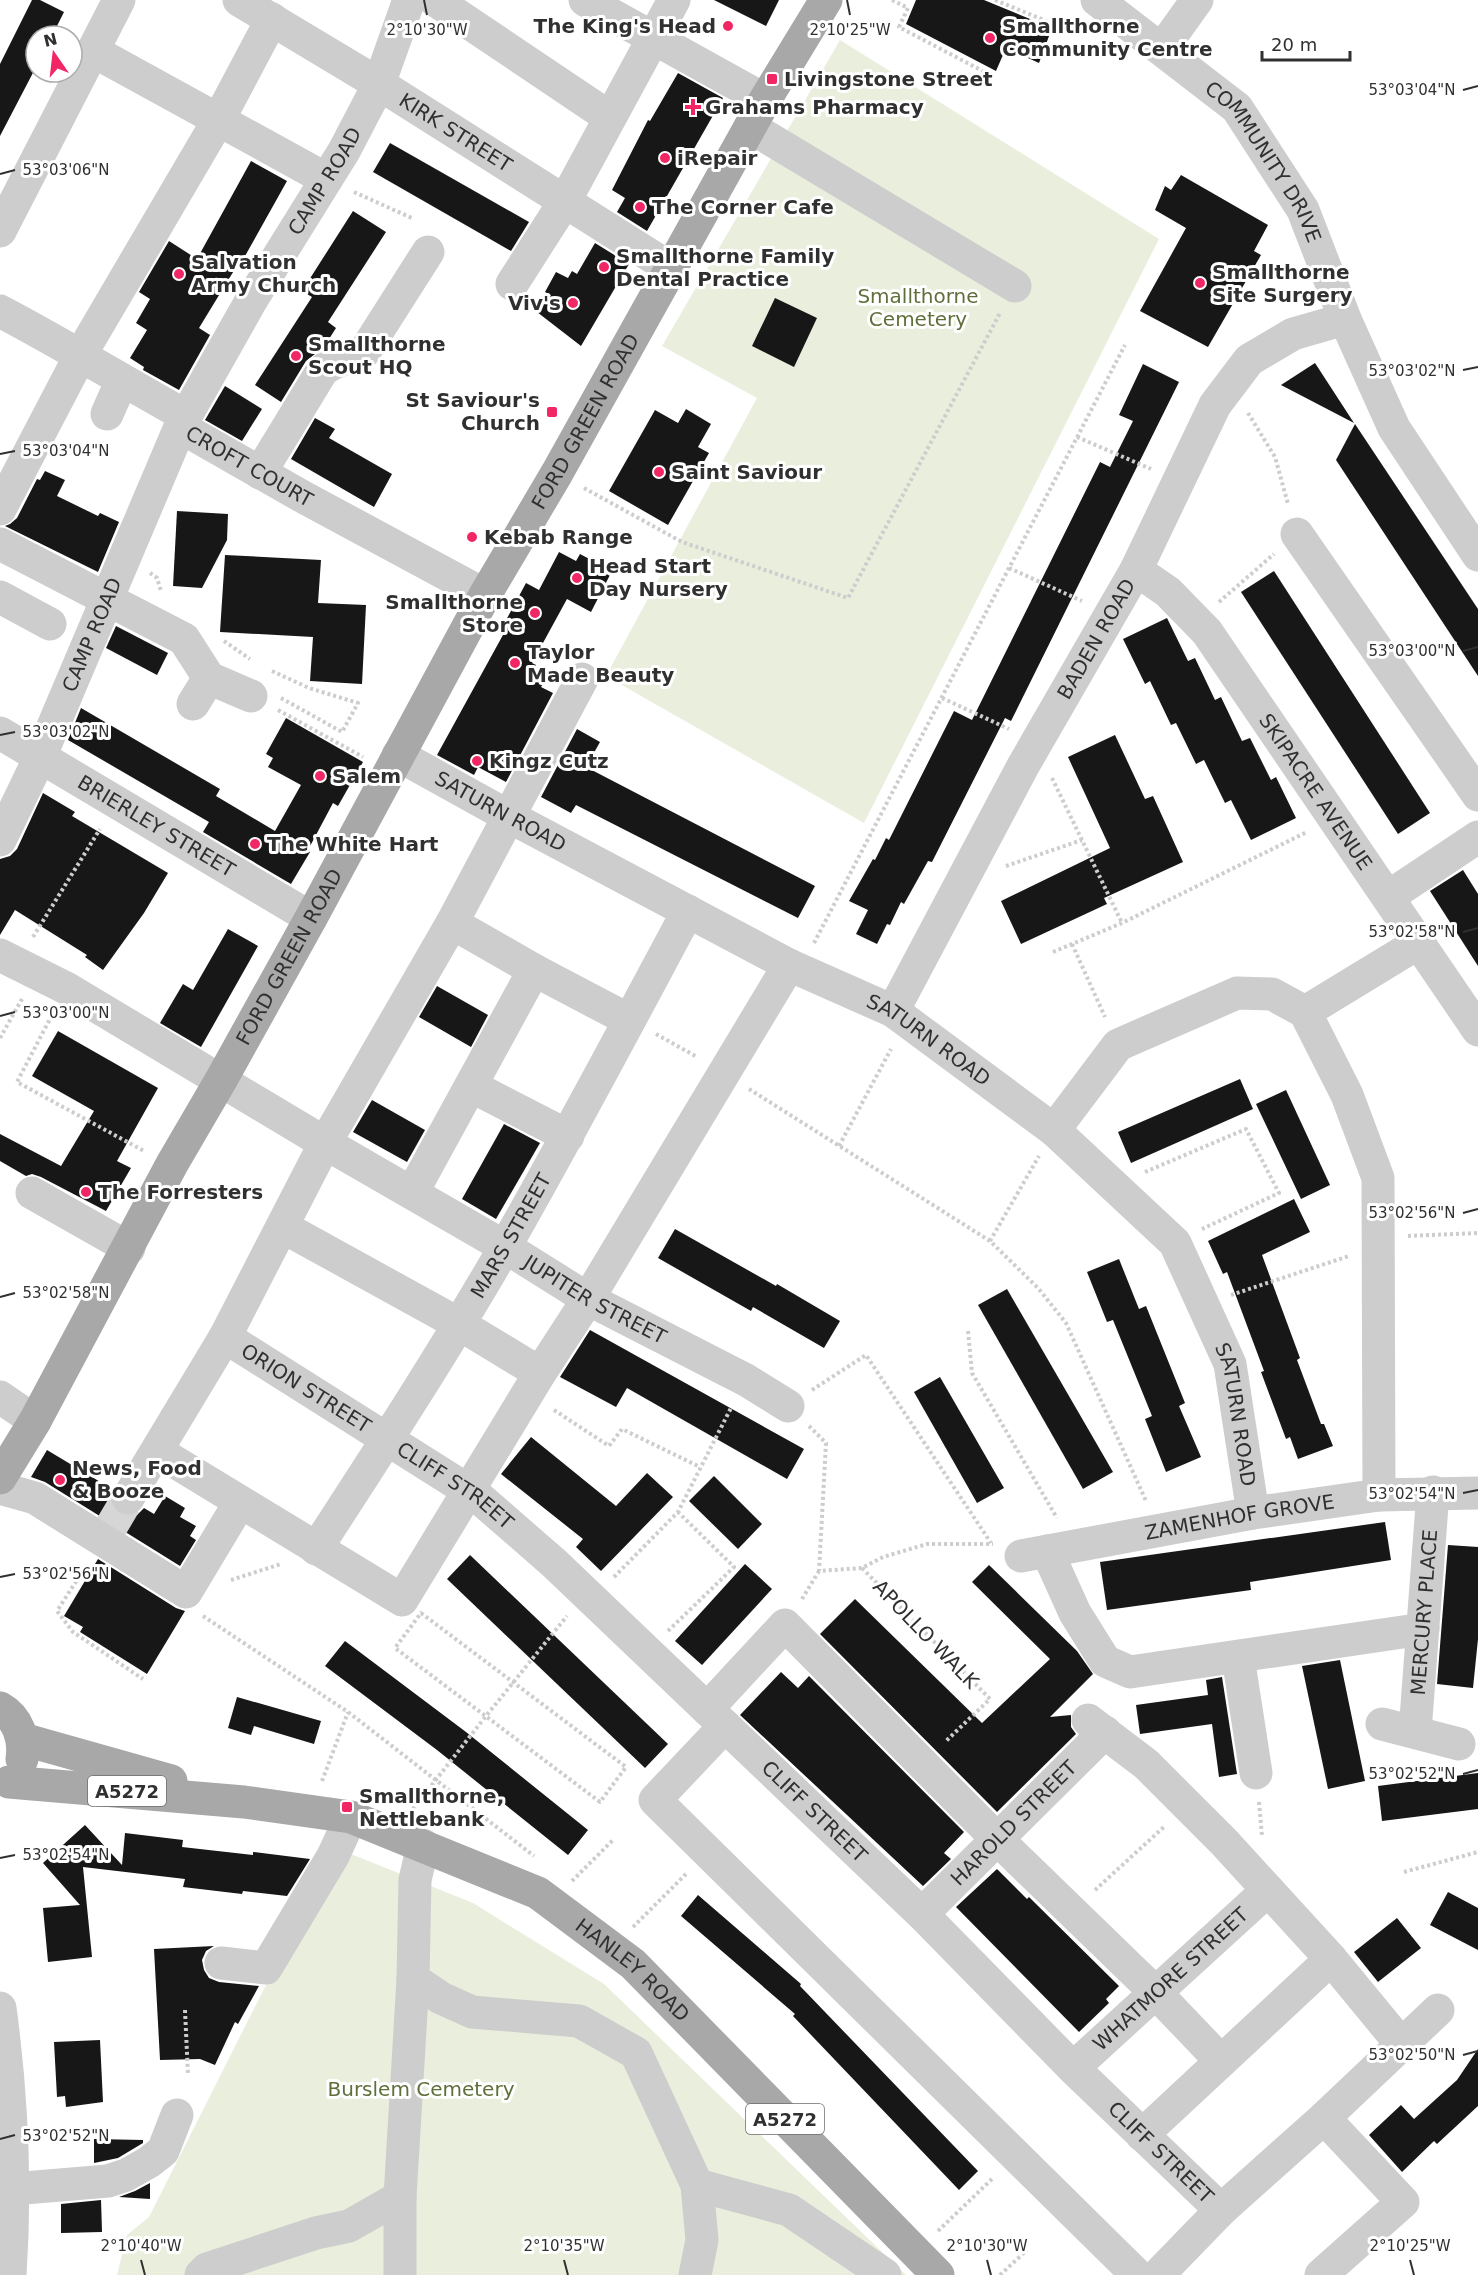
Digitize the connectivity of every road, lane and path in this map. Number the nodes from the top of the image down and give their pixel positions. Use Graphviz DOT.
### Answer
graph roads {
  1 [pos="119,0"];
  2 [pos="239,0"];
  3 [pos="409,0"];
  4 [pos="435,0"];
  5 [pos="585,0"];
  6 [pos="674,0"];
  7 [pos="826,0"];
  8 [pos="892,0"];
  9 [pos="995,0"];
  10 [pos="1097,0"];
  11 [pos="1197,0"];
  12 [pos="272,19"];
  13 [pos="1056,25"];
  14 [pos="652,37"];
  15 [pos="1162,49"];
  16 [pos="93,51"];
  17 [pos="994,77"];
  18 [pos="379,84"];
  19 [pos="757,113"];
  20 [pos="609,117"];
  21 [pos="219,119"];
  22 [pos="326,179"];
  23 [pos="565,201"];
  24 [pos="414,219"];
  25 [pos="0,231"];
  26 [pos="428,252"];
  27 [pos="670,268"];
  28 [pos="513,284"];
  29 [pos="1015,286"];
  30 [pos="0,310"];
  31 [pos="1345,319"];
  32 [pos="1125,345"];
  33 [pos="81,354"];
  34 [pos="122,381"];
  35 [pos="1231,384"];
  36 [pos="107,414"];
  37 [pos="183,421"];
  38 [pos="1077,437"];
  39 [pos="260,473"];
  40 [pos="557,473"];
  41 [pos="1179,482"];
  42 [pos="0,509"];
  43 [pos="1297,534"];
  44 [pos="0,544"];
  45 [pos="1478,555"];
  46 [pos="1009,568"];
  47 [pos="1136,570"];
  48 [pos="485,595"];
  49 [pos="0,597"];
  50 [pos="108,600"];
  51 [pos="1111,614"];
  52 [pos="1197,622"];
  53 [pos="50,624"];
  54 [pos="582,679"];
  55 [pos="250,696"];
  56 [pos="942,698"];
  57 [pos="0,733"];
  58 [pos="1036,744"];
  59 [pos="40,757"];
  60 [pos="394,763"];
  61 [pos="1478,795"];
  62 [pos="117,803"];
  63 [pos="508,816"];
  64 [pos="1334,819"];
  65 [pos="1478,837"];
  66 [pos="0,840"];
  67 [pos="1082,840"];
  68 [pos="1005,866"];
  69 [pos="1388,897"];
  70 [pos="688,911"];
  71 [pos="311,918"];
  72 [pos="452,923"];
  73 [pos="1122,923"];
  74 [pos="1419,942"];
  75 [pos="1072,944"];
  76 [pos="1053,952"];
  77 [pos="795,967"];
  78 [pos="30,970"];
  79 [pos="534,970"];
  80 [pos="1305,1012"];
  81 [pos="899,1016"];
  82 [pos="629,1020"];
  83 [pos="1478,1030"];
  84 [pos="0,1038"];
  85 [pos="1118,1045"];
  86 [pos="723,1072"];
  87 [pos="221,1080"];
  88 [pos="471,1086"];
  89 [pos="1054,1130"];
  90 [pos="568,1136"];
  91 [pos="325,1143"];
  92 [pos="839,1146"];
  93 [pos="172,1164"];
  94 [pos="1114,1185"];
  95 [pos="412,1193"];
  96 [pos="42,1208"];
  97 [pos="283,1227"];
  98 [pos="1478,1233"];
  99 [pos="990,1241"];
  100 [pos="1175,1242"];
  101 [pos="1378,1242"];
  102 [pos="505,1247"];
  103 [pos="129,1248"];
  104 [pos="588,1299"];
  105 [pos="1203,1304"];
  106 [pos="459,1324"];
  107 [pos="968,1332"];
  108 [pos="225,1337"];
  109 [pos="540,1373"];
  110 [pos="746,1380"];
  111 [pos="0,1397"];
  112 [pos="788,1406"];
  113 [pos="553,1409"];
  114 [pos="34,1421"];
  115 [pos="388,1439"];
  116 [pos="157,1451"];
  117 [pos="700,1467"];
  118 [pos="0,1478"];
  119 [pos="0,1488"];
  120 [pos="469,1489"];
  121 [pos="1433,1492"];
  122 [pos="1478,1493"];
  123 [pos="1379,1495"];
  124 [pos="128,1498"];
  125 [pos="240,1502"];
  126 [pos="678,1512"];
  127 [pos="1253,1513"];
  128 [pos="1159,1529"];
  129 [pos="105,1536"];
  130 [pos="309,1544"];
  131 [pos="1048,1551"];
  132 [pos="862,1568"];
  133 [pos="589,1596"];
  134 [pos="193,1603"];
  135 [pos="1423,1629"];
  136 [pos="648,1652"];
  137 [pos="1238,1657"];
  138 [pos="143,1678"];
  139 [pos="512,1683"];
  140 [pos="2,1705"];
  141 [pos="348,1712"];
  142 [pos="486,1716"];
  143 [pos="716,1717"];
  144 [pos="1382,1724"];
  145 [pos="1415,1732"];
  146 [pos="22,1739"];
  147 [pos="1459,1744"];
  148 [pos="924,1763"];
  149 [pos="1256,1773"];
  150 [pos="436,1781"];
  151 [pos="4,1785"];
  152 [pos="244,1802"];
  153 [pos="1188,1806"];
  154 [pos="312,1811"];
  155 [pos="351,1817"];
  156 [pos="408,1839"];
  157 [pos="614,1839"];
  158 [pos="997,1839"];
  159 [pos="1263,1843"];
  160 [pos="709,1852"];
  161 [pos="1478,1852"];
  162 [pos="1404,1872"];
  163 [pos="1268,1890"];
  164 [pos="544,1898"];
  165 [pos="1072,1911"];
  166 [pos="922,1914"];
  167 [pos="612,1948"];
  168 [pos="1330,1959"];
  169 [pos="221,1963"];
  170 [pos="412,1979"];
  171 [pos="1156,1993"];
  172 [pos="0,2008"];
  173 [pos="185,2010"];
  174 [pos="1438,2010"];
  175 [pos="1401,2044"];
  176 [pos="1221,2061"];
  177 [pos="1073,2068"];
  178 [pos="188,2075"];
  179 [pos="177,2115"];
  180 [pos="1324,2118"];
  181 [pos="1142,2135"];
  182 [pos="6,2149"];
  183 [pos="1016,2155"];
  184 [pos="697,2185"];
  185 [pos="12,2189"];
  186 [pos="400,2197"];
  187 [pos="1221,2210"];
  188 [pos="1027,2250"];
  189 [pos="916,2252"];
  190 [pos="10,2275"];
  191 [pos="201,2275"];
  192 [pos="400,2275"];
  193 [pos="695,2275"];
  194 [pos="885,2275"];
  195 [pos="938,2275"];
  196 [pos="1000,2275"];
  197 [pos="1137,2275"];
  198 [pos="1158,2275"];
  199 [pos="1321,2275"];
  1 -- 16 [label="street"];
  2 -- 12 [label="street, KIRK STREET"];
  3 -- 18 [label="street, CAMP ROAD"];
  4 -- 20 [label="street"];
  5 -- 14 [label="street"];
  6 -- 14 [label="street"];
  7 -- 19 [label="main road, FORD GREEN ROAD"];
  8 -- 17 [label="path"];
  9 -- 13 [label="path"];
  10 -- 15 [label="street, COMMUNITY DRIVE"];
  11 -- 15 [label="street"];
  12 -- 18 [label="street, KIRK STREET"];
  12 -- 21 [label="street"];
  14 -- 19 [label="street"];
  14 -- 20 [label="street"];
  15 -- 31 [label="street, COMMUNITY DRIVE"];
  16 -- 21 [label="street"];
  16 -- 25 [label="street"];
  18 -- 22 [label="street, CAMP ROAD"];
  18 -- 23 [label="street, KIRK STREET"];
  19 -- 27 [label="main road, FORD GREEN ROAD"];
  19 -- 29 [label="street"];
  20 -- 23 [label="street"];
  21 -- 22 [label="street"];
  21 -- 33 [label="street"];
  22 -- 24 [label="path"];
  22 -- 37 [label="street, CAMP ROAD"];
  23 -- 27 [label="street, KIRK STREET"];
  23 -- 28 [label="street"];
  26 -- 39 [label="street"];
  27 -- 40 [label="main road, FORD GREEN ROAD"];
  29 -- 40 [label="path"];
  30 -- 33 [label="street, CROFT COURT"];
  31 -- 35 [label="street, BADEN ROAD"];
  31 -- 45 [label="street, COMMUNITY DRIVE"];
  32 -- 38 [label="path"];
  33 -- 34 [label="street, CROFT COURT"];
  33 -- 42 [label="street"];
  34 -- 36 [label="street"];
  34 -- 37 [label="street, CROFT COURT"];
  35 -- 41 [label="street, BADEN ROAD"];
  35 -- 43 [label="path"];
  37 -- 39 [label="street, CROFT COURT"];
  37 -- 50 [label="street, CAMP ROAD"];
  38 -- 41 [label="path"];
  38 -- 46 [label="path"];
  39 -- 48 [label="street, CROFT COURT"];
  40 -- 48 [label="main road, FORD GREEN ROAD"];
  41 -- 47 [label="street, BADEN ROAD"];
  43 -- 52 [label="path"];
  43 -- 61 [label="street"];
  44 -- 50 [label="street"];
  46 -- 51 [label="path"];
  46 -- 56 [label="path"];
  47 -- 51 [label="street, BADEN ROAD"];
  47 -- 52 [label="street, SKIPACRE AVENUE"];
  48 -- 60 [label="main road, FORD GREEN ROAD"];
  49 -- 53 [label="street"];
  50 -- 55 [label="street"];
  50 -- 59 [label="street, CAMP ROAD"];
  51 -- 58 [label="street, BADEN ROAD"];
  52 -- 64 [label="street, SKIPACRE AVENUE"];
  54 -- 63 [label="street"];
  55 -- 60 [label="path"];
  56 -- 58 [label="path"];
  56 -- 77 [label="path"];
  57 -- 59 [label="street, BRIERLEY STREET"];
  58 -- 67 [label="path"];
  58 -- 81 [label="street, BADEN ROAD"];
  59 -- 62 [label="street, BRIERLEY STREET"];
  59 -- 66 [label="street, CAMP ROAD"];
  60 -- 63 [label="street, SATURN ROAD"];
  60 -- 71 [label="main road, FORD GREEN ROAD"];
  62 -- 71 [label="street, BRIERLEY STREET"];
  62 -- 78 [label="path"];
  63 -- 70 [label="street, SATURN ROAD"];
  63 -- 72 [label="street"];
  64 -- 69 [label="street, SKIPACRE AVENUE"];
  64 -- 73 [label="path"];
  65 -- 69 [label="street"];
  67 -- 68 [label="path"];
  67 -- 73 [label="path"];
  69 -- 74 [label="street, SKIPACRE AVENUE"];
  70 -- 77 [label="street, SATURN ROAD"];
  70 -- 82 [label="street, MARS STREET"];
  71 -- 87 [label="main road, FORD GREEN ROAD"];
  72 -- 79 [label="street"];
  72 -- 91 [label="street"];
  73 -- 75 [label="path"];
  74 -- 80 [label="street"];
  74 -- 83 [label="street, SKIPACRE AVENUE"];
  75 -- 76 [label="path"];
  75 -- 85 [label="path"];
  77 -- 81 [label="street, SATURN ROAD"];
  77 -- 86 [label="street"];
  78 -- 84 [label="path"];
  78 -- 87 [label="street, JUPITER STREET"];
  78 -- 93 [label="path"];
  79 -- 82 [label="street"];
  79 -- 88 [label="street"];
  80 -- 85 [label="street"];
  80 -- 101 [label="street"];
  81 -- 89 [label="street, SATURN ROAD"];
  81 -- 92 [label="path"];
  82 -- 86 [label="path"];
  82 -- 90 [label="street, MARS STREET"];
  85 -- 89 [label="street"];
  86 -- 92 [label="path"];
  86 -- 104 [label="street"];
  87 -- 91 [label="street, JUPITER STREET"];
  87 -- 93 [label="main road, FORD GREEN ROAD"];
  88 -- 90 [label="street"];
  88 -- 95 [label="street"];
  89 -- 94 [label="street, SATURN ROAD"];
  89 -- 99 [label="path"];
  90 -- 102 [label="street, MARS STREET"];
  91 -- 95 [label="street, JUPITER STREET"];
  91 -- 97 [label="street"];
  92 -- 99 [label="path"];
  93 -- 103 [label="main road, FORD GREEN ROAD"];
  94 -- 100 [label="street, SATURN ROAD"];
  94 -- 100 [label="path"];
  95 -- 102 [label="street, JUPITER STREET"];
  96 -- 103 [label="street"];
  97 -- 106 [label="street"];
  97 -- 108 [label="street"];
  98 -- 101 [label="path"];
  99 -- 128 [label="path"];
  100 -- 105 [label="street, SATURN ROAD"];
  101 -- 105 [label="path"];
  101 -- 123 [label="street"];
  102 -- 104 [label="street, JUPITER STREET"];
  102 -- 106 [label="street, MARS STREET"];
  103 -- 114 [label="main road, FORD GREEN ROAD"];
  104 -- 109 [label="street"];
  104 -- 110 [label="street, JUPITER STREET"];
  105 -- 127 [label="street, SATURN ROAD"];
  106 -- 109 [label="street"];
  106 -- 115 [label="street, MARS STREET"];
  107 -- 131 [label="path"];
  108 -- 115 [label="street, ORION STREET"];
  108 -- 116 [label="street"];
  109 -- 120 [label="street"];
  110 -- 112 [label="street, JUPITER STREET"];
  110 -- 117 [label="path"];
  111 -- 114 [label="street"];
  112 -- 132 [label="path"];
  112 -- 132 [label="path"];
  113 -- 117 [label="path"];
  114 -- 118 [label="main road, FORD GREEN ROAD"];
  115 -- 120 [label="street, CLIFF STREET"];
  115 -- 130 [label="street, MARS STREET"];
  116 -- 124 [label="street"];
  116 -- 125 [label="street"];
  117 -- 126 [label="path"];
  119 -- 129 [label="street"];
  120 -- 130 [label="street"];
  120 -- 133 [label="street, CLIFF STREET"];
  121 -- 122 [label="street, ZAMENHOF GROVE"];
  121 -- 123 [label="street, ZAMENHOF GROVE"];
  121 -- 135 [label="street, MERCURY PLACE"];
  123 -- 127 [label="street, ZAMENHOF GROVE"];
  125 -- 130 [label="street"];
  125 -- 134 [label="street"];
  126 -- 133 [label="path"];
  126 -- 136 [label="path"];
  127 -- 128 [label="street, ZAMENHOF GROVE"];
  128 -- 131 [label="street, ZAMENHOF GROVE"];
  129 -- 134 [label="street"];
  129 -- 138 [label="path"];
  130 -- 134 [label="path"];
  131 -- 137 [label="street"];
  132 -- 148 [label="path, APOLLO WALK"];
  133 -- 136 [label="street, CLIFF STREET"];
  133 -- 139 [label="path"];
  134 -- 141 [label="path"];
  135 -- 137 [label="street"];
  135 -- 145 [label="street, MERCURY PLACE"];
  136 -- 143 [label="street, CLIFF STREET"];
  137 -- 149 [label="street"];
  139 -- 142 [label="path"];
  139 -- 142 [label="path"];
  139 -- 142 [label="path"];
  140 -- 146 [label="main road"];
  141 -- 150 [label="path"];
  141 -- 154 [label="path"];
  142 -- 150 [label="path"];
  143 -- 148 [label="street"];
  143 -- 160 [label="street"];
  143 -- 166 [label="street, CLIFF STREET"];
  144 -- 145 [label="street"];
  145 -- 147 [label="street"];
  146 -- 151 [label="main road, A5272"];
  146 -- 152 [label="main road, HANLEY ROAD / A5272"];
  148 -- 158 [label="street"];
  149 -- 159 [label="path"];
  150 -- 156 [label="path"];
  150 -- 164 [label="path"];
  151 -- 152 [label="main road, HANLEY ROAD / A5272"];
  152 -- 154 [label="main road, HANLEY ROAD / A5272"];
  153 -- 158 [label="street, HAROLD STREET"];
  153 -- 163 [label="street"];
  153 -- 165 [label="path"];
  154 -- 155 [label="main road, HANLEY ROAD / A5272"];
  155 -- 156 [label="main road, HANLEY ROAD / A5272"];
  155 -- 169 [label="street"];
  156 -- 164 [label="main road, HANLEY ROAD / A5272"];
  156 -- 170 [label="street"];
  157 -- 164 [label="path"];
  158 -- 165 [label="street"];
  158 -- 166 [label="street, HAROLD STREET"];
  160 -- 167 [label="path"];
  160 -- 183 [label="street"];
  161 -- 162 [label="path"];
  163 -- 168 [label="street"];
  163 -- 171 [label="street, WHATMORE STREET"];
  164 -- 167 [label="main road, HANLEY ROAD / A5272"];
  165 -- 171 [label="street"];
  166 -- 177 [label="street, CLIFF STREET"];
  167 -- 189 [label="main road, HANLEY ROAD / A5272"];
  168 -- 175 [label="street"];
  168 -- 176 [label="street"];
  170 -- 184 [label="street"];
  170 -- 186 [label="street"];
  171 -- 176 [label="street"];
  171 -- 177 [label="street, WHATMORE STREET"];
  172 -- 182 [label="street"];
  173 -- 178 [label="path"];
  174 -- 175 [label="street"];
  175 -- 180 [label="street"];
  176 -- 181 [label="street"];
  177 -- 181 [label="street, CLIFF STREET"];
  179 -- 185 [label="street"];
  180 -- 187 [label="street"];
  180 -- 199 [label="street"];
  181 -- 187 [label="street, CLIFF STREET"];
  182 -- 185 [label="street"];
  183 -- 189 [label="path"];
  183 -- 197 [label="street"];
  184 -- 193 [label="street"];
  184 -- 194 [label="street"];
  185 -- 190 [label="street"];
  186 -- 191 [label="street"];
  186 -- 192 [label="street"];
  187 -- 198 [label="street"];
  188 -- 196 [label="path"];
  189 -- 195 [label="main road, HANLEY ROAD / A5272"];
}
